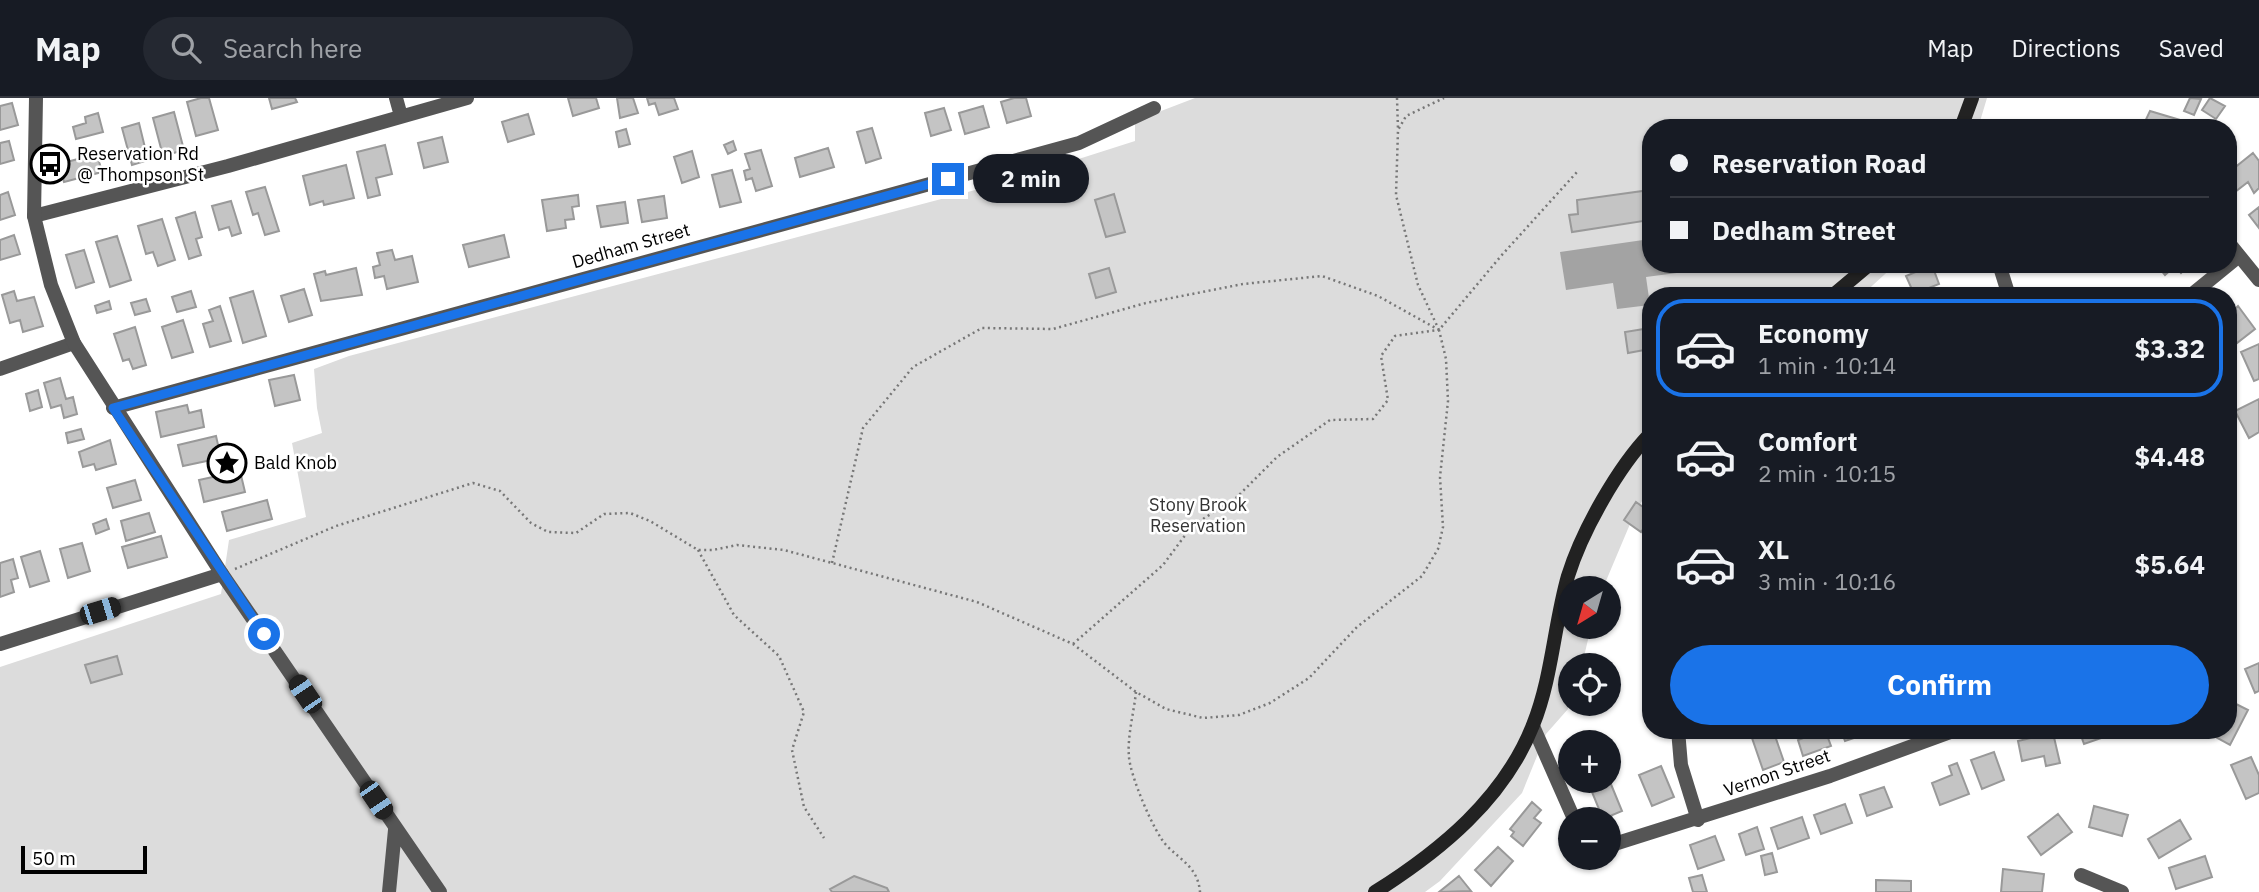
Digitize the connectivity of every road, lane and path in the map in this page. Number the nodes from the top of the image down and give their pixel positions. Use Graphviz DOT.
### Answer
graph roads {
  1 [pos="36,98"];
  2 [pos="396,98"];
  3 [pos="467,98"];
  4 [pos="1397,98"];
  5 [pos="1444,98"];
  6 [pos="1972,98"];
  7 [pos="1154,108"];
  8 [pos="401,116"];
  9 [pos="1964,119"];
  10 [pos="1398,130"];
  11 [pos="1577,172"];
  12 [pos="34,216"];
  13 [pos="2237,253"];
  14 [pos="2239,256"];
  15 [pos="1862,273"];
  16 [pos="2218,273"];
  17 [pos="2259,280"];
  18 [pos="1846,287"];
  19 [pos="2201,287"];
  20 [pos="1439,330"];
  21 [pos="74,342"];
  22 [pos="0,369"];
  23 [pos="113,408"];
  24 [pos="1642,446"];
  25 [pos="698,550"];
  26 [pos="831,563"];
  27 [pos="222,574"];
  28 [pos="0,644"];
  29 [pos="1073,644"];
  30 [pos="1136,692"];
  31 [pos="1532,726"];
  32 [pos="1679,739"];
  33 [pos="1930,739"];
  34 [pos="1569,807"];
  35 [pos="1698,820"];
  36 [pos="396,830"];
  37 [pos="824,838"];
  38 [pos="1621,842"];
  39 [pos="2081,874"];
  40 [pos="389,892"];
  41 [pos="440,892"];
  42 [pos="1200,892"];
  43 [pos="1375,892"];
  44 [pos="2122,892"];
  1 -- 12 [label="street"];
  2 -- 8 [label="street"];
  3 -- 8 [label="street"];
  4 -- 10 [label="path"];
  5 -- 10 [label="path"];
  6 -- 9 [label="main road"];
  7 -- 23 [label="street, Dedham Street"];
  8 -- 12 [label="street"];
  10 -- 20 [label="path"];
  11 -- 20 [label="path"];
  12 -- 21 [label="street"];
  13 -- 14 [label="street"];
  14 -- 17 [label="street"];
  15 -- 18 [label="main road"];
  16 -- 19 [label="street"];
  20 -- 26 [label="path"];
  20 -- 29 [label="path"];
  20 -- 30 [label="path"];
  21 -- 22 [label="street"];
  21 -- 23 [label="street"];
  23 -- 27 [label="street"];
  24 -- 31 [label="main road"];
  25 -- 26 [label="path"];
  25 -- 27 [label="path"];
  25 -- 37 [label="path"];
  26 -- 29 [label="path"];
  27 -- 28 [label="street"];
  27 -- 36 [label="street"];
  29 -- 30 [label="path"];
  30 -- 42 [label="path"];
  31 -- 34 [label="street"];
  31 -- 43 [label="main road"];
  32 -- 35 [label="street"];
  33 -- 35 [label="street, Vernon Street"];
  35 -- 38 [label="street, Vernon Street"];
  36 -- 40 [label="street"];
  36 -- 41 [label="street"];
  39 -- 44 [label="street"];
}
